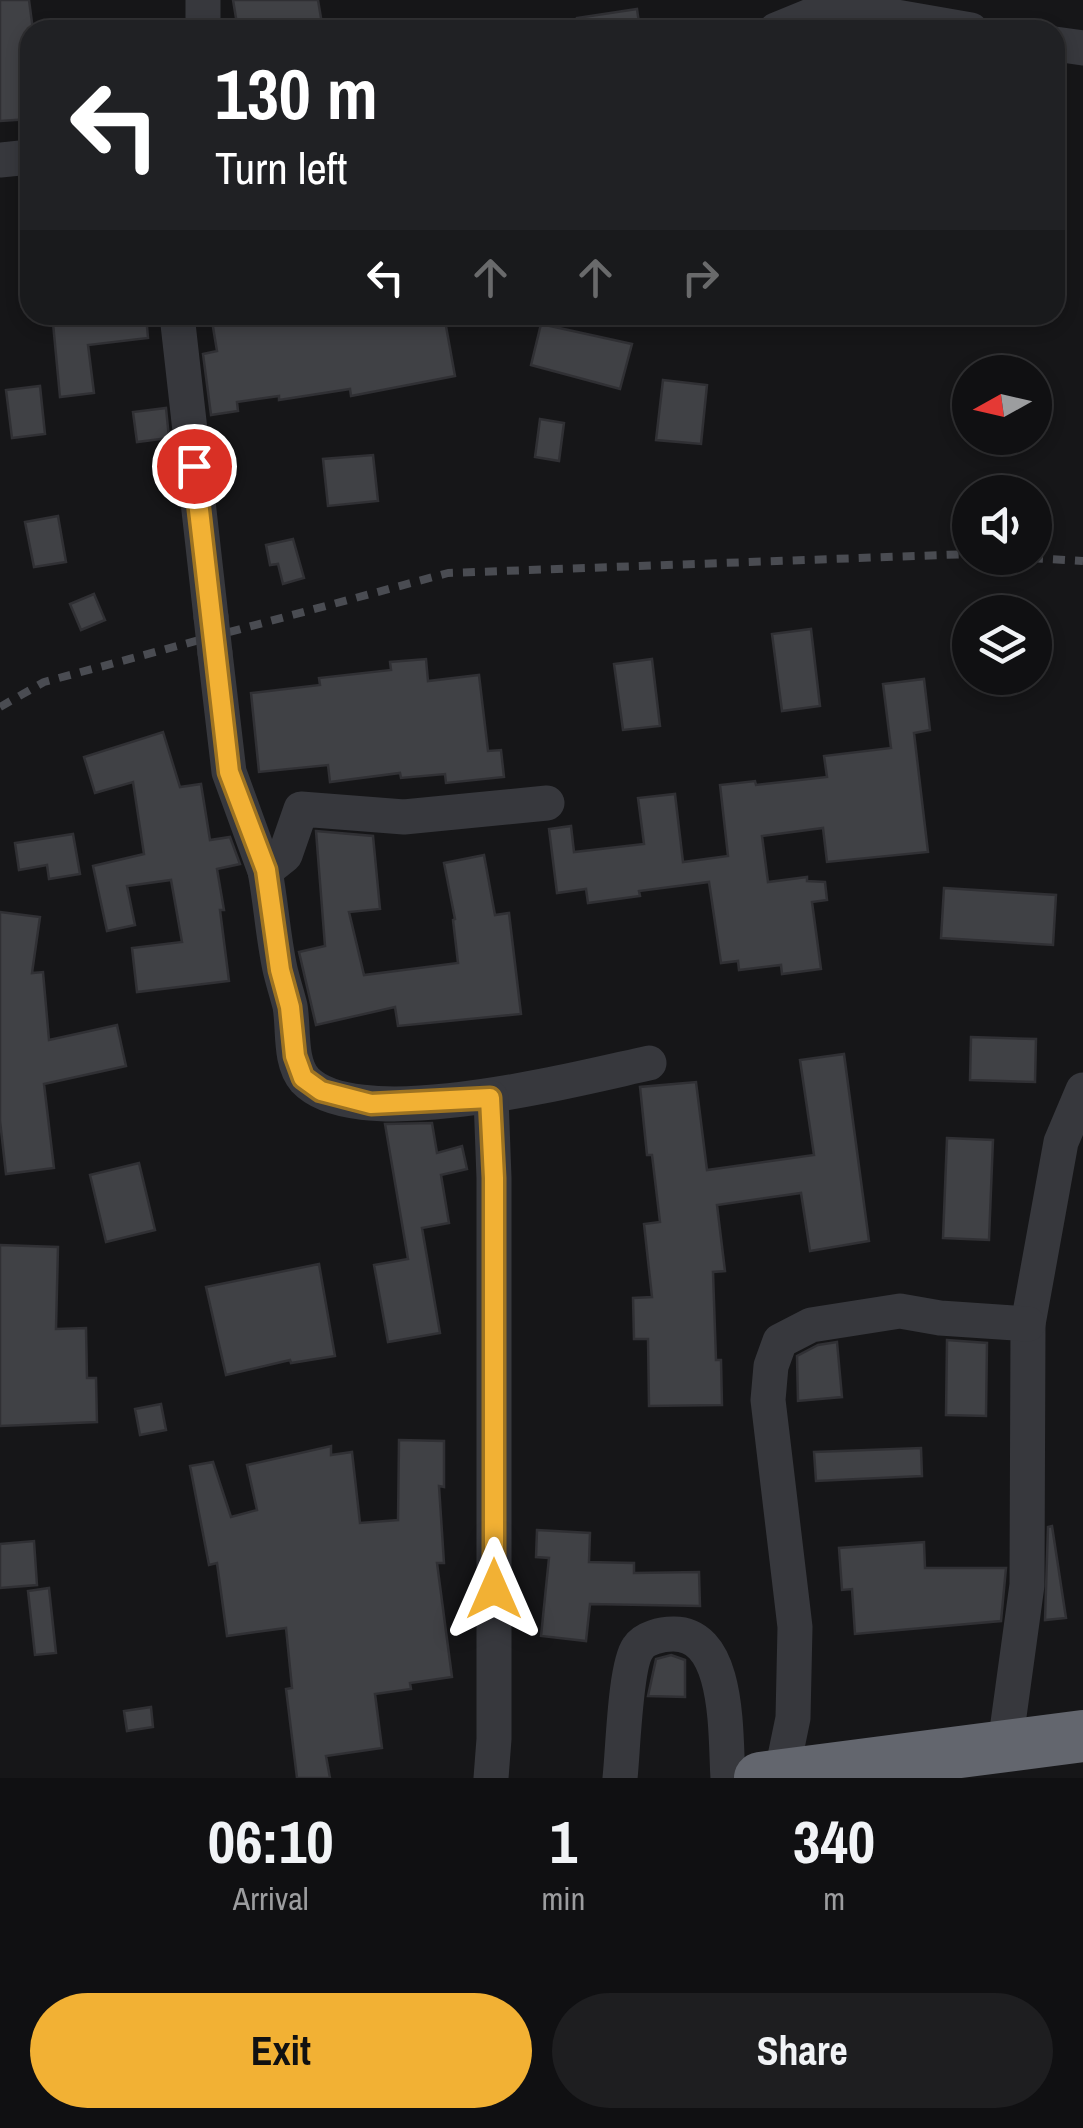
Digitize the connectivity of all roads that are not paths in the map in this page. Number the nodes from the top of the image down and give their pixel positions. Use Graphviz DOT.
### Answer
graph roads {
  1 [pos="800,20"];
  2 [pos="914,20"];
  3 [pos="178,325"];
  4 [pos="547,804"];
  5 [pos="266,870"];
  6 [pos="649,1063"];
  7 [pos="1083,1090"];
  8 [pos="490,1098"];
  9 [pos="1028,1324"];
  10 [pos="1083,1736"];
  11 [pos="1004,1745"];
  12 [pos="771,1777"];
  13 [pos="490,1778"];
  14 [pos="620,1778"];
  15 [pos="728,1778"];
  1 -- 2 [label="street"];
  3 -- 5 [label="street, bridge"];
  4 -- 5 [label="street"];
  5 -- 8 [label="street"];
  6 -- 8 [label="street"];
  7 -- 9 [label="street"];
  8 -- 13 [label="street"];
  9 -- 11 [label="street"];
  9 -- 12 [label="street"];
  10 -- 11 [label="highway"];
  11 -- 12 [label="highway"];
  14 -- 15 [label="street"];
}
